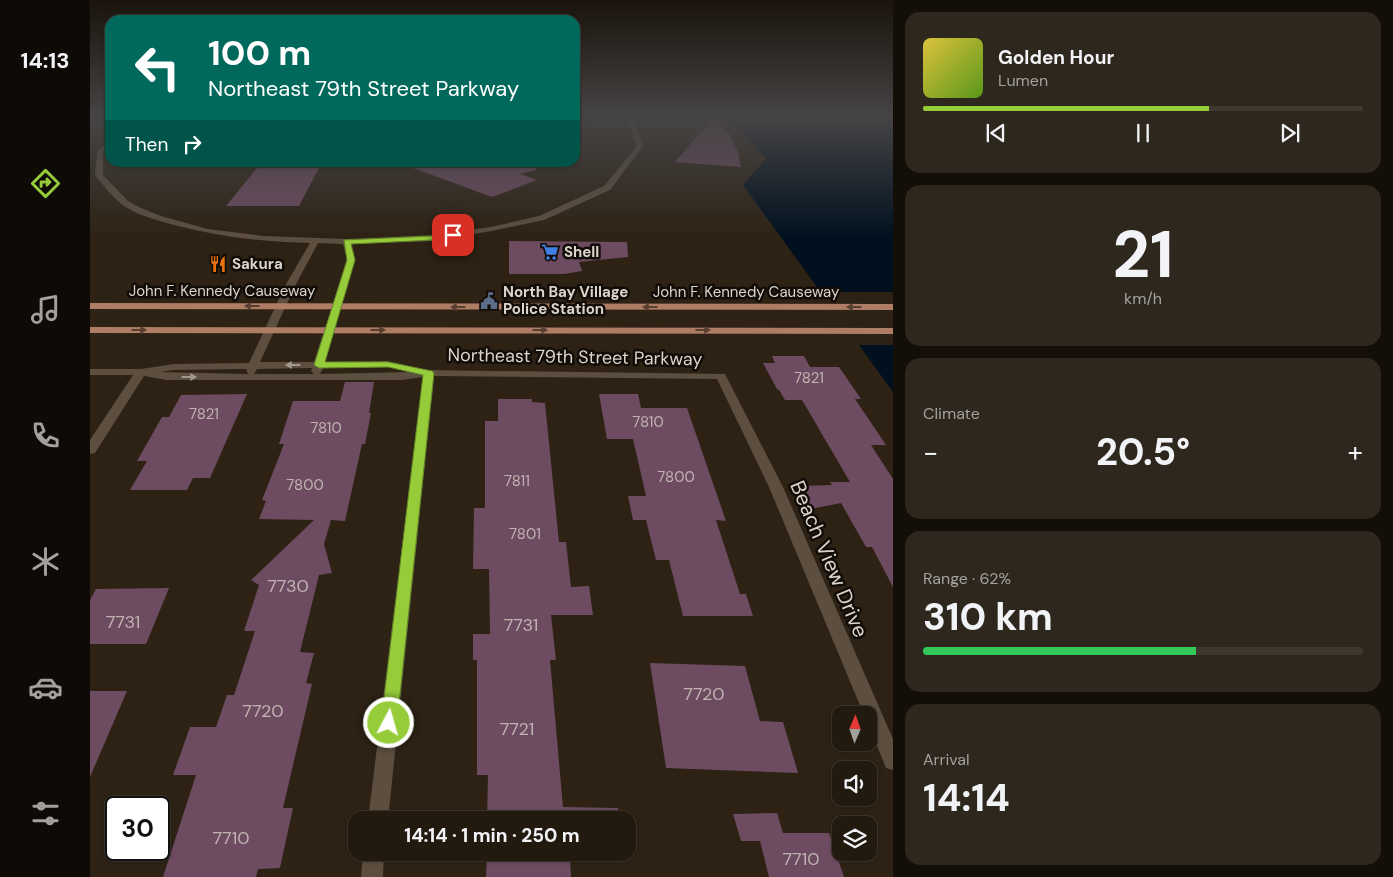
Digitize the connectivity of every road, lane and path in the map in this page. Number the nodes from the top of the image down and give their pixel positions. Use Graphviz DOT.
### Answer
graph roads {
  1 [pos="100,158"];
  2 [pos="631,158"];
  3 [pos="315,241"];
  4 [pos="347,242"];
  5 [pos="90,306"];
  6 [pos="281,306"];
  7 [pos="336,306"];
  8 [pos="893,307"];
  9 [pos="90,330"];
  10 [pos="270,330"];
  11 [pos="329,330"];
  12 [pos="893,331"];
  13 [pos="319,365"];
  14 [pos="253,366"];
  15 [pos="90,372"];
  16 [pos="141,372"];
  17 [pos="428,373"];
  18 [pos="721,376"];
  19 [pos="248,377"];
  20 [pos="316,377"];
  21 [pos="90,450"];
  22 [pos="893,761"];
  23 [pos="379,811"];
  24 [pos="373,861"];
  25 [pos="372,877"];
  1 -- 3 [label="street"];
  2 -- 4 [label="street"];
  3 -- 4 [label="street"];
  3 -- 6 [label="street"];
  4 -- 7 [label="street"];
  6 -- 5 [label="main road, John F. Kennedy Causeway, one-way"];
  6 -- 7 [label="main road, John F. Kennedy Causeway"];
  6 -- 10 [label="street"];
  8 -- 7 [label="main road, John F. Kennedy Causeway, one-way"];
  7 -- 11 [label="street"];
  9 -- 10 [label="main road, one-way"];
  10 -- 11 [label="main road"];
  10 -- 14 [label="street"];
  11 -- 12 [label="main road, one-way"];
  11 -- 13 [label="street"];
  13 -- 14 [label="street, Northeast 79th Street Parkway, one-way"];
  13 -- 17 [label="street, Northeast 79th Street Parkway"];
  13 -- 20 [label="street"];
  14 -- 16 [label="street, Northeast 79th Street Parkway"];
  14 -- 19 [label="street"];
  15 -- 16 [label="street, Northeast 79th Street Parkway"];
  16 -- 19 [label="street, Northeast 79th Street Parkway, one-way"];
  16 -- 21 [label="street"];
  17 -- 18 [label="street, Northeast 79th Street Parkway"];
  17 -- 20 [label="street, Northeast 79th Street Parkway"];
  17 -- 23 [label="street"];
  18 -- 22 [label="street, Beach View Drive"];
  19 -- 20 [label="street, Northeast 79th Street Parkway"];
  24 -- 25 [label="street"];
}
